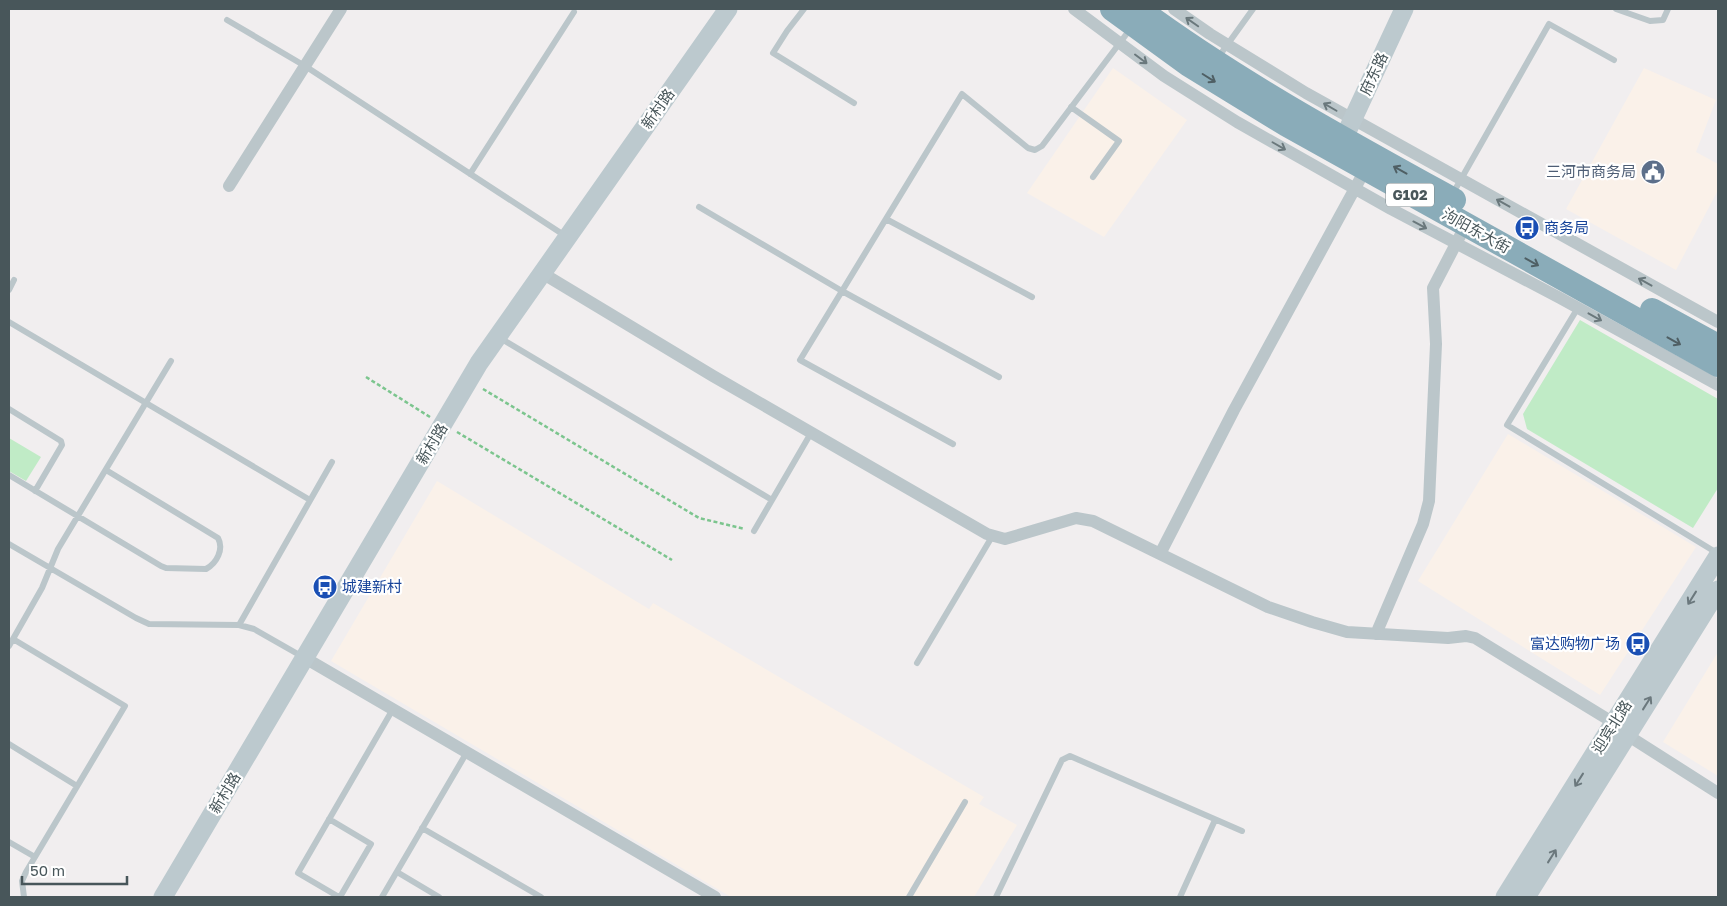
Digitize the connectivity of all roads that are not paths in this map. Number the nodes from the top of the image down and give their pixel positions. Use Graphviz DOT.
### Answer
graph roads {
  1 [pos="341,9"];
  2 [pos="728,9"];
  3 [pos="804,9"];
  4 [pos="1074,9"];
  5 [pos="1112,9"];
  6 [pos="1174,9"];
  7 [pos="1253,9"];
  8 [pos="1404,9"];
  9 [pos="1616,9"];
  10 [pos="1668,9"];
  11 [pos="574,12"];
  12 [pos="227,20"];
  13 [pos="1131,26"];
  14 [pos="1221,53"];
  15 [pos="1614,60"];
  16 [pos="305,66"];
  17 [pos="854,103"];
  18 [pos="1071,108"];
  19 [pos="1348,129"];
  20 [pos="470,174"];
  21 [pos="1093,178"];
  22 [pos="1360,179"];
  23 [pos="229,186"];
  24 [pos="1456,189"];
  25 [pos="699,207"];
  26 [pos="886,219"];
  27 [pos="1460,234"];
  28 [pos="568,238"];
  29 [pos="542,273"];
  30 [pos="14,280"];
  31 [pos="9,290"];
  32 [pos="842,291"];
  33 [pos="1032,297"];
  34 [pos="1582,300"];
  35 [pos="9,322"];
  36 [pos="1718,322"];
  37 [pos="498,336"];
  38 [pos="1718,346"];
  39 [pos="171,361"];
  40 [pos="1718,365"];
  41 [pos="999,377"];
  42 [pos="1718,385"];
  43 [pos="146,403"];
  44 [pos="9,409"];
  45 [pos="811,432"];
  46 [pos="953,444"];
  47 [pos="332,462"];
  48 [pos="106,470"];
  49 [pos="9,475"];
  50 [pos="35,491"];
  51 [pos="310,500"];
  52 [pos="772,500"];
  53 [pos="78,516"];
  54 [pos="754,531"];
  55 [pos="993,535"];
  56 [pos="9,544"];
  57 [pos="1160,554"];
  58 [pos="1718,555"];
  59 [pos="50,568"];
  60 [pos="1718,590"];
  61 [pos="239,625"];
  62 [pos="1376,634"];
  63 [pos="12,639"];
  64 [pos="9,646"];
  65 [pos="305,658"];
  66 [pos="917,663"];
  67 [pos="393,709"];
  68 [pos="1621,729"];
  69 [pos="9,744"];
  70 [pos="466,752"];
  71 [pos="77,786"];
  72 [pos="1718,793"];
  73 [pos="964,802"];
  74 [pos="329,819"];
  75 [pos="1215,820"];
  76 [pos="422,828"];
  77 [pos="1242,831"];
  78 [pos="9,842"];
  79 [pos="34,857"];
  80 [pos="397,872"];
  81 [pos="24,897"];
  82 [pos="163,897"];
  83 [pos="340,897"];
  84 [pos="382,897"];
  85 [pos="439,897"];
  86 [pos="541,897"];
  87 [pos="716,897"];
  88 [pos="909,897"];
  89 [pos="996,897"];
  90 [pos="1180,897"];
  91 [pos="1505,897"];
  92 [pos="1526,897"];
  1 -- 16 [label="street"];
  2 -- 28 [label="street, 新村路"];
  3 -- 17 [label="lane"];
  4 -- 13 [label="street"];
  5 -- 13 [label="highway, 泃阳东大街 / G102"];
  14 -- 6 [label="street, one-way"];
  7 -- 14 [label="lane"];
  8 -- 19 [label="street, 府东路"];
  9 -- 10 [label="lane"];
  11 -- 20 [label="lane"];
  12 -- 16 [label="lane"];
  13 -- 14 [label="highway, 泃阳东大街 / G102"];
  13 -- 18 [label="lane"];
  13 -- 22 [label="highway, 泃阳东大街 / G102, one-way"];
  19 -- 14 [label="highway, 泃阳东大街 / G102, one-way"];
  15 -- 24 [label="lane"];
  16 -- 20 [label="lane"];
  16 -- 23 [label="street"];
  18 -- 21 [label="lane"];
  18 -- 26 [label="lane"];
  24 -- 19 [label="highway, 泃阳东大街 / G102, one-way"];
  20 -- 28 [label="lane"];
  22 -- 27 [label="highway, 泃阳东大街 / G102, one-way"];
  22 -- 57 [label="street"];
  36 -- 24 [label="street, one-way"];
  24 -- 38 [label="highway, 泃阳东大街 / G102"];
  25 -- 32 [label="lane"];
  26 -- 32 [label="lane"];
  26 -- 33 [label="lane"];
  27 -- 34 [label="highway, 泃阳东大街 / G102, one-way"];
  27 -- 62 [label="street"];
  28 -- 29 [label="street, 新村路"];
  29 -- 37 [label="street, 新村路"];
  29 -- 45 [label="street"];
  30 -- 31 [label="lane"];
  32 -- 41 [label="lane"];
  32 -- 46 [label="lane"];
  34 -- 40 [label="highway, 泃阳东大街 / G102, one-way"];
  34 -- 42 [label="street, one-way"];
  34 -- 58 [label="lane"];
  35 -- 43 [label="lane"];
  37 -- 52 [label="lane"];
  37 -- 65 [label="street, 新村路"];
  39 -- 43 [label="lane"];
  43 -- 48 [label="lane"];
  43 -- 51 [label="lane"];
  44 -- 50 [label="lane"];
  45 -- 52 [label="lane"];
  45 -- 55 [label="street"];
  47 -- 51 [label="lane"];
  48 -- 53 [label="lane"];
  48 -- 53 [label="lane"];
  49 -- 50 [label="lane"];
  50 -- 53 [label="lane"];
  51 -- 61 [label="lane"];
  52 -- 54 [label="lane"];
  53 -- 59 [label="lane"];
  55 -- 57 [label="street"];
  55 -- 66 [label="lane"];
  56 -- 59 [label="lane"];
  57 -- 62 [label="street"];
  58 -- 68 [label="street, 迎宾北路, one-way"];
  59 -- 61 [label="lane"];
  59 -- 63 [label="lane"];
  68 -- 60 [label="street, 迎宾北路, one-way"];
  61 -- 65 [label="lane"];
  62 -- 68 [label="street"];
  63 -- 64 [label="lane"];
  63 -- 71 [label="lane"];
  65 -- 67 [label="street"];
  65 -- 82 [label="street, 新村路"];
  67 -- 70 [label="street"];
  67 -- 74 [label="lane"];
  68 -- 72 [label="street"];
  68 -- 91 [label="street, 迎宾北路, one-way"];
  92 -- 68 [label="street, 迎宾北路, one-way"];
  69 -- 71 [label="lane"];
  70 -- 76 [label="lane"];
  70 -- 87 [label="street"];
  71 -- 79 [label="lane"];
  73 -- 88 [label="lane"];
  74 -- 83 [label="lane"];
  74 -- 83 [label="lane"];
  75 -- 77 [label="lane"];
  75 -- 89 [label="lane"];
  75 -- 90 [label="lane"];
  76 -- 80 [label="lane"];
  76 -- 86 [label="lane"];
  78 -- 79 [label="lane"];
  79 -- 81 [label="lane"];
  80 -- 84 [label="lane"];
  80 -- 85 [label="lane"];
}
